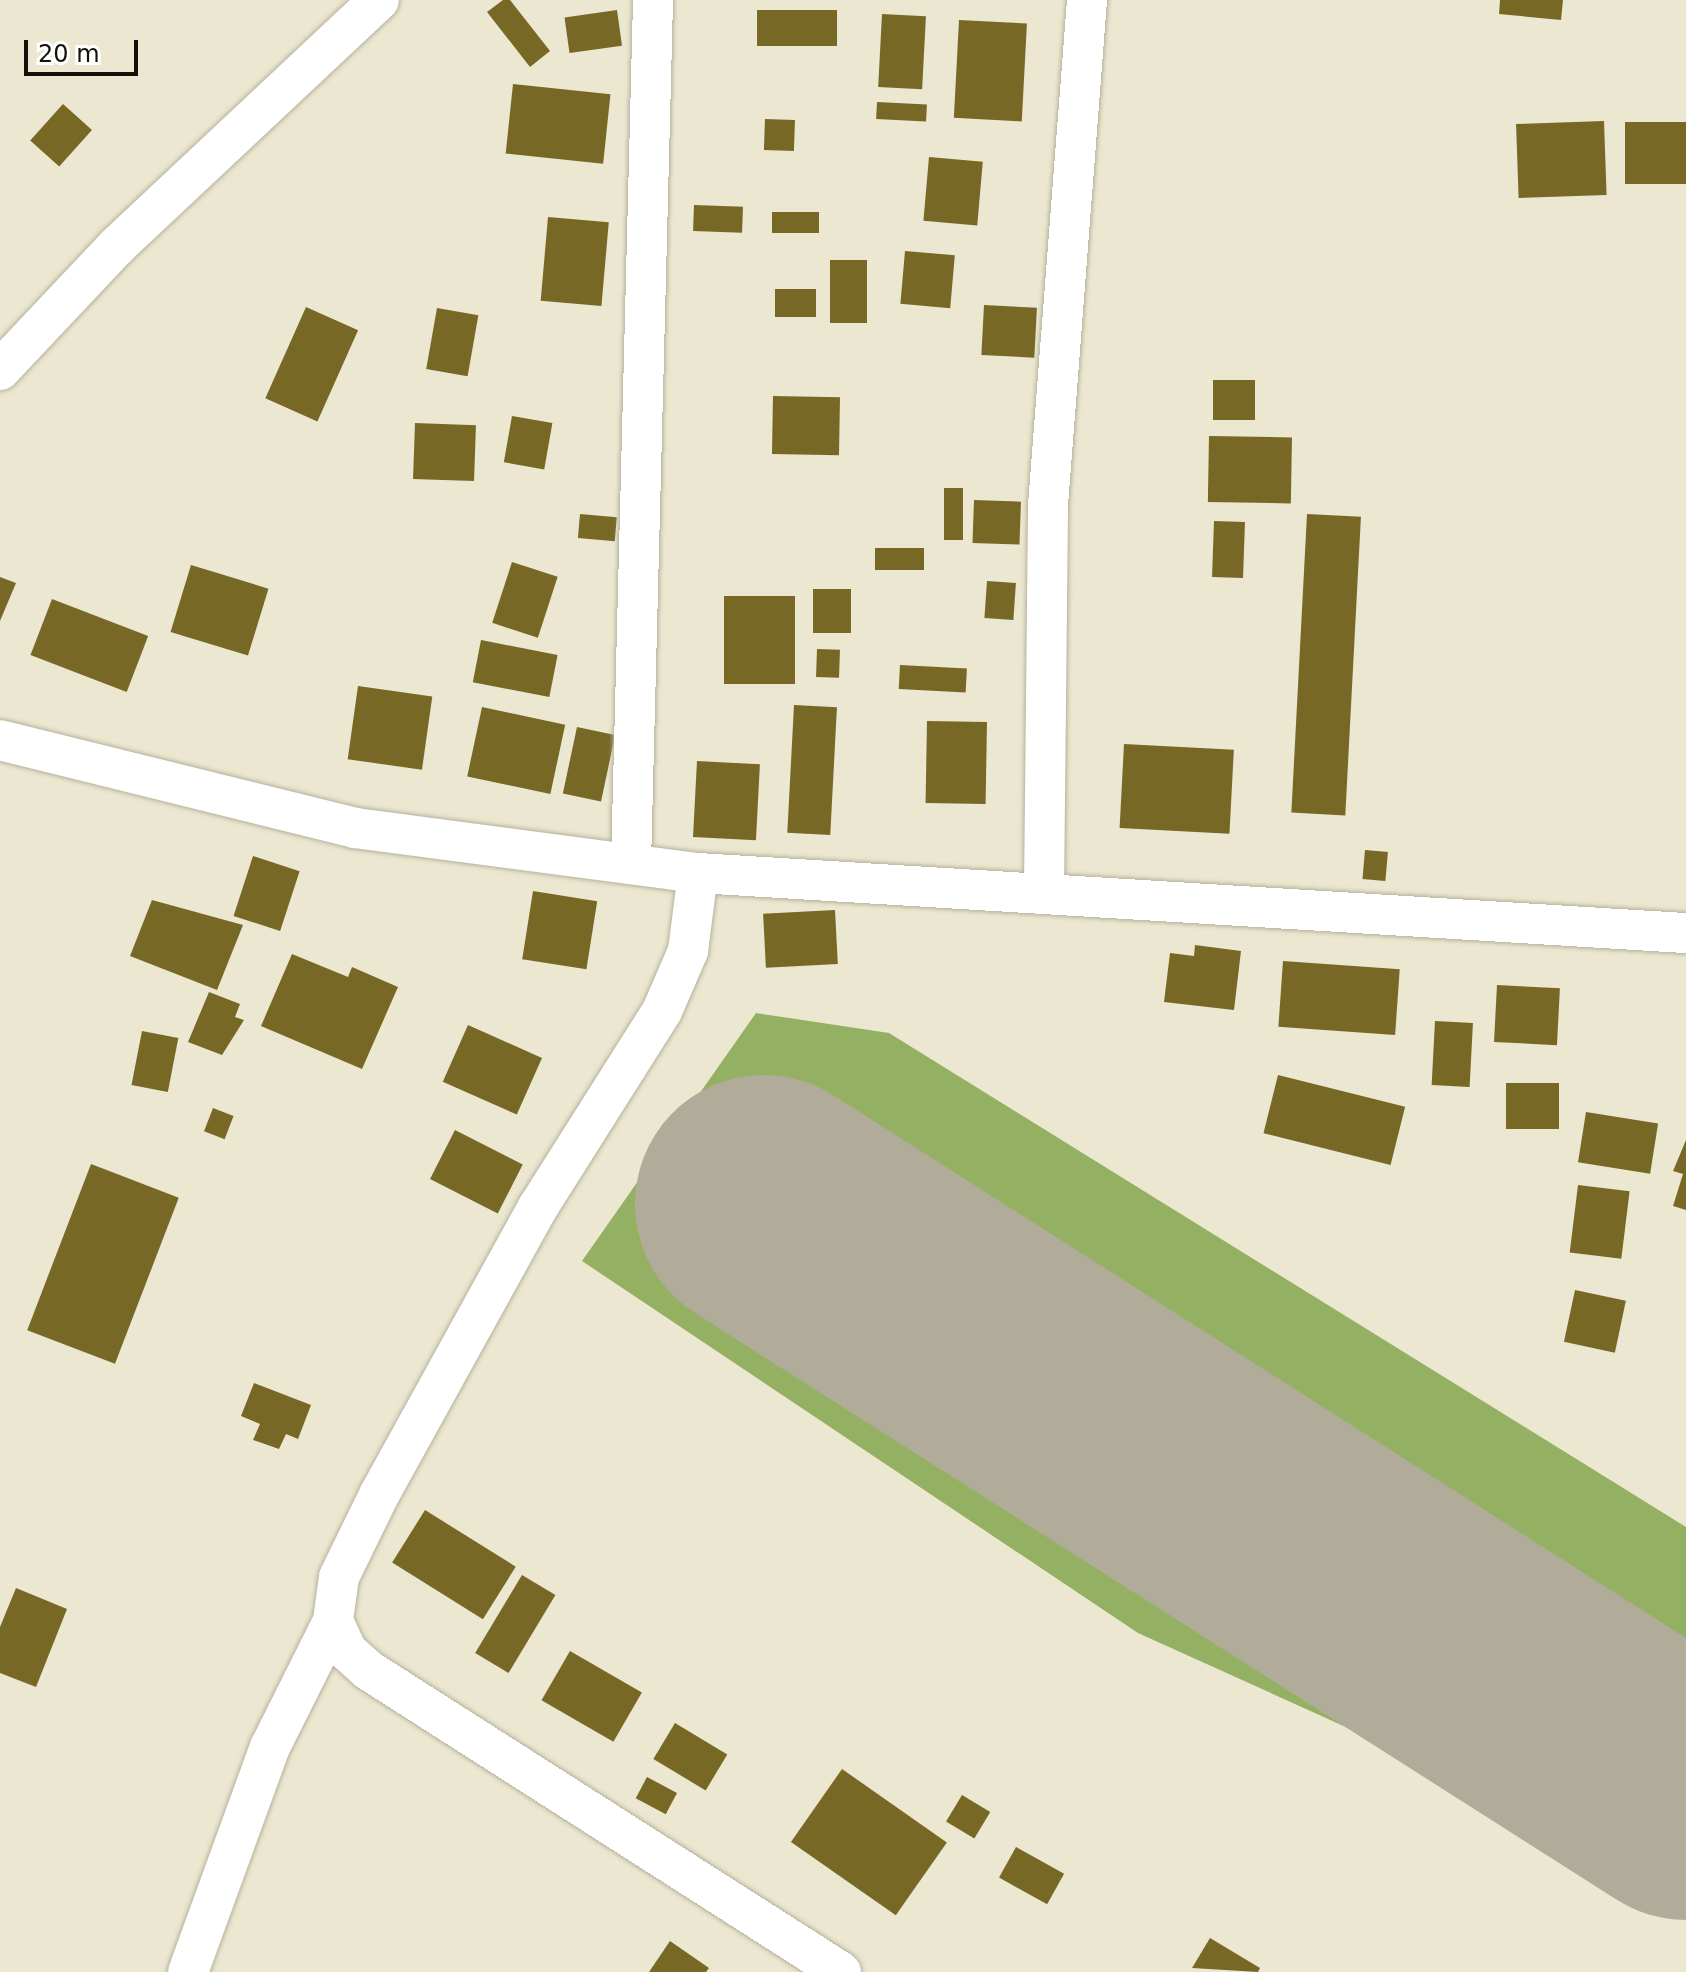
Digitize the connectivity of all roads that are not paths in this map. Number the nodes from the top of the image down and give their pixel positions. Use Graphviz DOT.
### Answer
graph roads {
  1 [pos="379,0"];
  2 [pos="653,0"];
  3 [pos="1087,0"];
  4 [pos="0,370"];
  5 [pos="0,740"];
  6 [pos="631,864"];
  7 [pos="698,873"];
  8 [pos="1044,892"];
  9 [pos="1686,933"];
  10 [pos="333,1621"];
  11 [pos="188,1972"];
  12 [pos="841,1972"];
  1 -- 4 [label="street"];
  2 -- 6 [label="street"];
  3 -- 8 [label="street"];
  5 -- 6 [label="street"];
  6 -- 7 [label="street"];
  7 -- 8 [label="street"];
  7 -- 10 [label="street"];
  8 -- 9 [label="street"];
  10 -- 11 [label="street"];
  10 -- 12 [label="street"];
}
